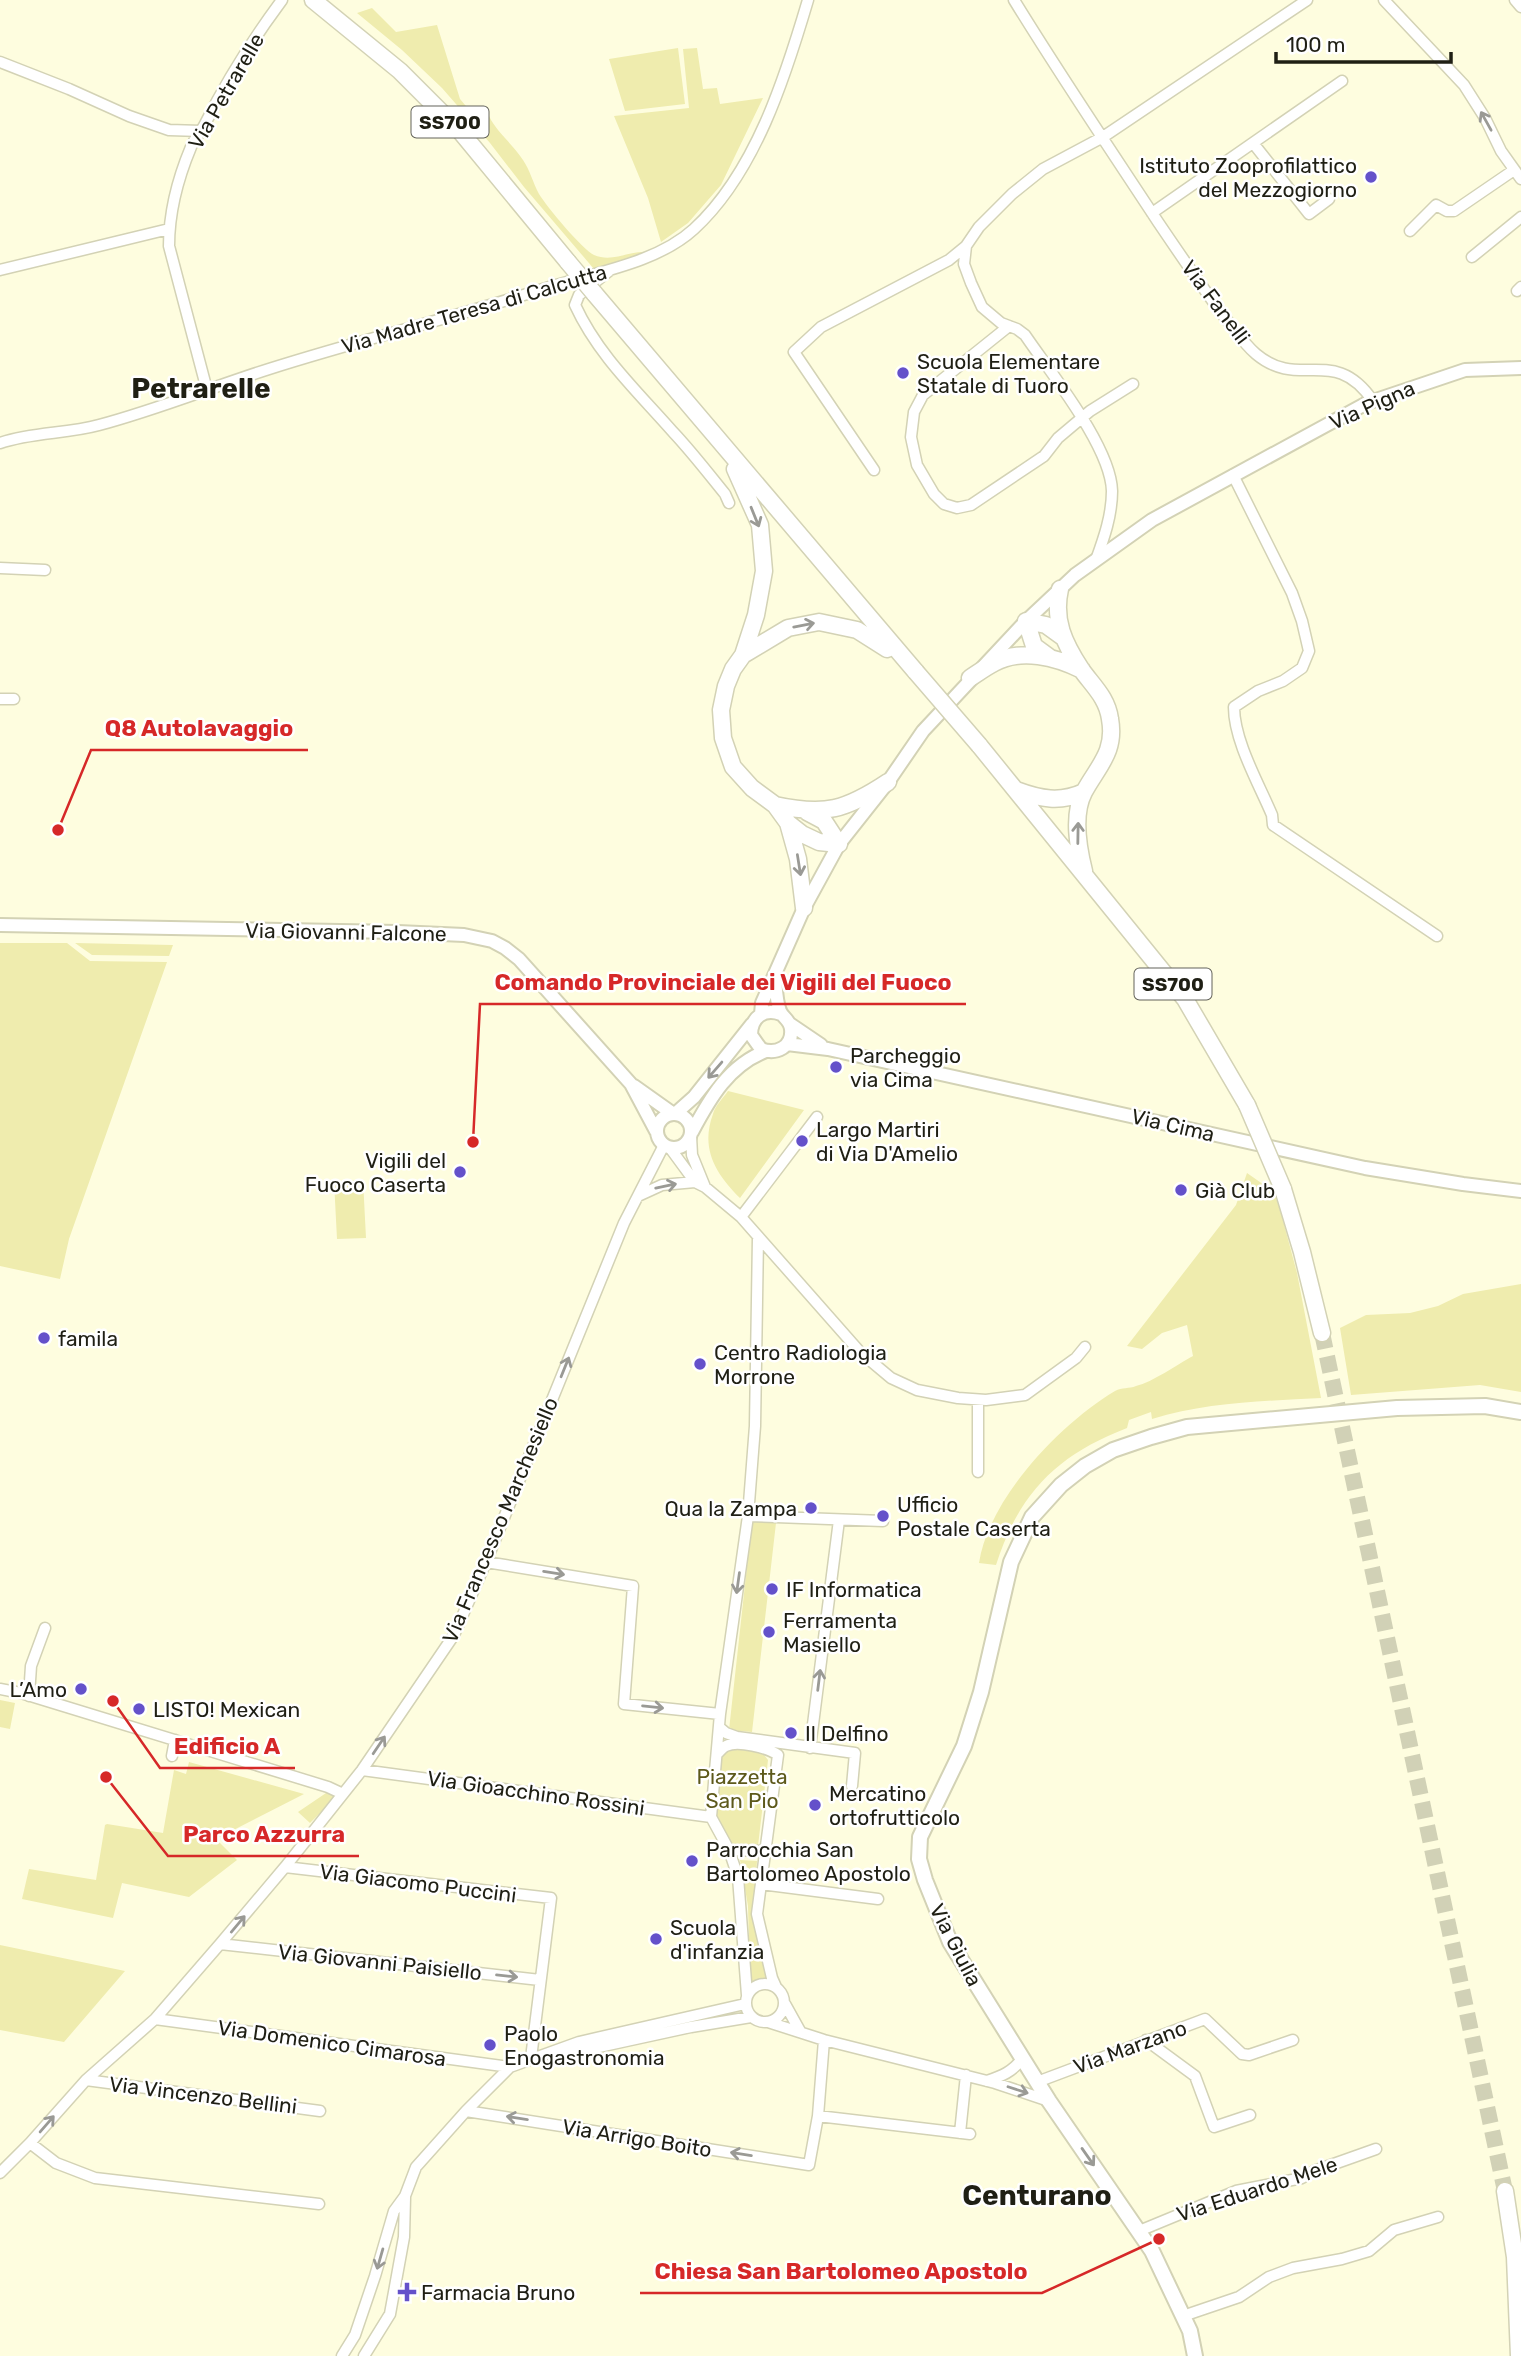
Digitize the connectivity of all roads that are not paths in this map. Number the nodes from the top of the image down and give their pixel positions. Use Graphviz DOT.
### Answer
graph roads {
  1 [pos="313,0"];
  2 [pos="808,0"];
  3 [pos="1014,0"];
  4 [pos="1307,0"];
  5 [pos="1384,0"];
  6 [pos="1515,0"];
  7 [pos="281,1"];
  8 [pos="1521,7"];
  9 [pos="0,62"];
  10 [pos="1342,81"];
  11 [pos="201,131"];
  12 [pos="1103,137"];
  13 [pos="1253,143"];
  14 [pos="1514,170"];
  15 [pos="1521,179"];
  16 [pos="1329,199"];
  17 [pos="1152,213"];
  18 [pos="1521,217"];
  19 [pos="169,229"];
  20 [pos="1410,231"];
  21 [pos="966,246"];
  22 [pos="1472,257"];
  23 [pos="612,269"];
  24 [pos="0,270"];
  25 [pos="1009,326"];
  26 [pos="1521,368"];
  27 [pos="1133,384"];
  28 [pos="207,390"];
  29 [pos="1373,401"];
  30 [pos="1081,419"];
  31 [pos="0,443"];
  32 [pos="729,454"];
  33 [pos="874,471"];
  34 [pos="1233,475"];
  35 [pos="729,503"];
  36 [pos="1096,559"];
  37 [pos="0,568"];
  38 [pos="45,570"];
  39 [pos="1060,589"];
  40 [pos="1026,621"];
  41 [pos="1064,638"];
  42 [pos="743,655"];
  43 [pos="1049,657"];
  44 [pos="903,660"];
  45 [pos="1082,670"];
  46 [pos="970,678"];
  47 [pos="0,699"];
  48 [pos="13,699"];
  49 [pos="888,782"];
  50 [pos="1015,789"];
  51 [pos="1084,792"];
  52 [pos="775,805"];
  53 [pos="804,811"];
  54 [pos="789,824"];
  55 [pos="839,844"];
  56 [pos="1084,873"];
  57 [pos="804,908"];
  58 [pos="0,925"];
  59 [pos="1437,936"];
  60 [pos="774,976"];
  61 [pos="781,1014"];
  62 [pos="756,1019"];
  63 [pos="790,1024"];
  64 [pos="787,1044"];
  65 [pos="828,1049"];
  66 [pos="766,1051"];
  67 [pos="631,1084"];
  68 [pos="674,1114"];
  69 [pos="817,1117"];
  70 [pos="656,1130"];
  71 [pos="691,1134"];
  72 [pos="667,1147"];
  73 [pos="700,1184"];
  74 [pos="1521,1191"];
  75 [pos="638,1196"];
  76 [pos="741,1217"];
  77 [pos="758,1237"];
  78 [pos="1322,1333"];
  79 [pos="1084,1347"];
  80 [pos="978,1400"];
  81 [pos="1521,1412"];
  82 [pos="978,1472"];
  83 [pos="748,1516"];
  84 [pos="839,1520"];
  85 [pos="883,1521"];
  86 [pos="486,1562"];
  87 [pos="45,1628"];
  88 [pos="0,1689"];
  89 [pos="29,1696"];
  90 [pos="720,1714"];
  91 [pos="719,1727"];
  92 [pos="175,1740"];
  93 [pos="788,1745"];
  94 [pos="810,1748"];
  95 [pos="717,1754"];
  96 [pos="778,1755"];
  97 [pos="172,1756"];
  98 [pos="362,1770"];
  99 [pos="852,1786"];
  100 [pos="343,1794"];
  101 [pos="711,1817"];
  102 [pos="729,1850"];
  103 [pos="766,1851"];
  104 [pos="285,1867"];
  105 [pos="761,1884"];
  106 [pos="878,1899"];
  107 [pos="220,1944"];
  108 [pos="540,1980"];
  109 [pos="776,1987"];
  110 [pos="746,1999"];
  111 [pos="785,2004"];
  112 [pos="751,2017"];
  113 [pos="155,2019"];
  114 [pos="768,2022"];
  115 [pos="800,2031"];
  116 [pos="824,2040"];
  117 [pos="1146,2040"];
  118 [pos="1293,2040"];
  119 [pos="536,2057"];
  120 [pos="1022,2059"];
  121 [pos="510,2067"];
  122 [pos="966,2077"];
  123 [pos="86,2080"];
  124 [pos="986,2081"];
  125 [pos="1037,2082"];
  126 [pos="1049,2101"];
  127 [pos="320,2111"];
  128 [pos="466,2111"];
  129 [pos="1250,2115"];
  130 [pos="818,2116"];
  131 [pos="30,2143"];
  132 [pos="1376,2149"];
  133 [pos="0,2173"];
  134 [pos="1506,2191"];
  135 [pos="405,2196"];
  136 [pos="318,2204"];
  137 [pos="1438,2217"];
  138 [pos="1139,2231"];
  139 [pos="1183,2316"];
  140 [pos="355,2334"];
  141 [pos="375,2339"];
  142 [pos="342,2356"];
  143 [pos="364,2356"];
  144 [pos="1195,2356"];
  145 [pos="1519,2356"];
  1 -- 32 [label="highway, SS700, bridge"];
  2 -- 23 [label="street, Via Madre Teresa di Calcutta"];
  3 -- 12 [label="street, Via Fanelli"];
  4 -- 12 [label="street"];
  14 -- 5 [label="street, one-way"];
  6 -- 8 [label="street"];
  7 -- 11 [label="street, Via Petrarelle"];
  9 -- 11 [label="street"];
  10 -- 13 [label="street"];
  11 -- 19 [label="street, Via Petrarelle"];
  12 -- 17 [label="street, Via Fanelli"];
  12 -- 21 [label="street"];
  13 -- 16 [label="street"];
  13 -- 17 [label="street"];
  14 -- 15 [label="street"];
  14 -- 20 [label="street"];
  17 -- 29 [label="street, Via Fanelli"];
  18 -- 22 [label="street"];
  19 -- 24 [label="street"];
  19 -- 28 [label="street, Via Petrarelle"];
  21 -- 25 [label="street"];
  21 -- 33 [label="street"];
  23 -- 28 [label="street, Via Madre Teresa di Calcutta"];
  23 -- 35 [label="street"];
  25 -- 30 [label="street"];
  25 -- 30 [label="street"];
  26 -- 29 [label="street, Via Pigna"];
  27 -- 30 [label="street"];
  28 -- 31 [label="street, Via Madre Teresa di Calcutta"];
  29 -- 34 [label="street, Via Pigna"];
  30 -- 36 [label="street"];
  32 -- 42 [label="highway, SS700, one-way"];
  32 -- 44 [label="highway, SS700"];
  34 -- 36 [label="street"];
  34 -- 59 [label="street"];
  36 -- 39 [label="street"];
  37 -- 38 [label="street"];
  39 -- 40 [label="street"];
  39 -- 41 [label="highway, SS700"];
  40 -- 41 [label="highway"];
  40 -- 43 [label="highway"];
  40 -- 46 [label="street"];
  41 -- 45 [label="highway, SS700"];
  42 -- 44 [label="highway, SS700, one-way"];
  42 -- 52 [label="highway, SS700"];
  43 -- 45 [label="highway"];
  43 -- 46 [label="highway"];
  44 -- 50 [label="highway, SS700, bridge"];
  45 -- 51 [label="highway, SS700"];
  46 -- 49 [label="street"];
  47 -- 48 [label="street"];
  49 -- 53 [label="highway, SS700"];
  49 -- 55 [label="street"];
  50 -- 51 [label="highway"];
  50 -- 56 [label="highway, SS700"];
  56 -- 51 [label="highway, SS700, one-way"];
  52 -- 53 [label="highway, SS700"];
  52 -- 54 [label="highway, SS700"];
  53 -- 55 [label="highway, SS700"];
  54 -- 55 [label="highway, SS700"];
  54 -- 57 [label="highway, SS700, one-way"];
  55 -- 57 [label="street"];
  56 -- 78 [label="highway, SS700, bridge"];
  57 -- 60 [label="street"];
  58 -- 67 [label="street, Via Giovanni Falcone"];
  60 -- 61 [label="street"];
  60 -- 62 [label="street"];
  61 -- 62 [label="street"];
  61 -- 63 [label="street"];
  62 -- 66 [label="street"];
  62 -- 68 [label="street, one-way"];
  63 -- 64 [label="street"];
  63 -- 65 [label="street, Via Cima"];
  64 -- 65 [label="street, Via Cima"];
  64 -- 66 [label="street"];
  65 -- 74 [label="street, Via Cima"];
  66 -- 71 [label="street"];
  67 -- 68 [label="street, Via Giovanni Falcone"];
  67 -- 70 [label="street, Via Giovanni Falcone"];
  68 -- 70 [label="street"];
  68 -- 71 [label="street"];
  69 -- 76 [label="street"];
  70 -- 72 [label="street"];
  71 -- 72 [label="street"];
  71 -- 73 [label="street"];
  72 -- 73 [label="street"];
  72 -- 75 [label="street, Via Francesco Marchesiello"];
  75 -- 73 [label="street, one-way"];
  73 -- 76 [label="street"];
  86 -- 75 [label="street, Via Francesco Marchesiello, one-way"];
  76 -- 77 [label="street"];
  77 -- 80 [label="street"];
  77 -- 83 [label="street"];
  79 -- 80 [label="street"];
  80 -- 82 [label="street"];
  81 -- 120 [label="main road, Via Giulia"];
  83 -- 84 [label="street"];
  83 -- 90 [label="street, one-way"];
  84 -- 85 [label="street"];
  94 -- 84 [label="street, one-way"];
  86 -- 90 [label="street, one-way"];
  98 -- 86 [label="street, Via Francesco Marchesiello, one-way"];
  87 -- 89 [label="street"];
  88 -- 89 [label="street"];
  89 -- 92 [label="street"];
  90 -- 91 [label="street"];
  91 -- 93 [label="street"];
  91 -- 95 [label="street"];
  92 -- 97 [label="street"];
  92 -- 100 [label="street"];
  93 -- 94 [label="street"];
  93 -- 96 [label="street"];
  94 -- 99 [label="street"];
  95 -- 96 [label="street"];
  95 -- 101 [label="street"];
  96 -- 103 [label="street"];
  98 -- 100 [label="street, Via Francesco Marchesiello"];
  98 -- 101 [label="street, Via Gioacchino Rossini"];
  100 -- 104 [label="street, Via Francesco Marchesiello"];
  101 -- 102 [label="street"];
  102 -- 103 [label="street"];
  102 -- 110 [label="street"];
  103 -- 105 [label="street"];
  107 -- 104 [label="street, Via Francesco Marchesiello, one-way"];
  104 -- 108 [label="street, Via Giacomo Puccini"];
  105 -- 106 [label="street"];
  105 -- 109 [label="street"];
  107 -- 108 [label="street, Via Giovanni Paisiello, one-way"];
  107 -- 113 [label="street, Via Francesco Marchesiello"];
  108 -- 119 [label="street"];
  109 -- 110 [label="street"];
  109 -- 111 [label="street"];
  110 -- 112 [label="street"];
  110 -- 119 [label="street"];
  111 -- 114 [label="street"];
  111 -- 115 [label="street"];
  112 -- 114 [label="street"];
  112 -- 119 [label="street"];
  113 -- 121 [label="street, Via Domenico Cimarosa"];
  113 -- 123 [label="street, Via Francesco Marchesiello"];
  114 -- 115 [label="street"];
  115 -- 116 [label="street"];
  116 -- 122 [label="street"];
  116 -- 130 [label="street"];
  117 -- 118 [label="street, Via Marzano"];
  117 -- 125 [label="street, Via Marzano"];
  117 -- 129 [label="street"];
  119 -- 121 [label="street"];
  120 -- 124 [label="street"];
  120 -- 125 [label="main road, Via Giulia"];
  121 -- 128 [label="street"];
  122 -- 124 [label="street"];
  122 -- 130 [label="street"];
  123 -- 127 [label="street, Via Vincenzo Bellini"];
  131 -- 123 [label="street, Via Francesco Marchesiello, one-way"];
  124 -- 126 [label="street, one-way"];
  125 -- 126 [label="main road, Via Giulia"];
  126 -- 138 [label="main road, Via Giulia, one-way"];
  130 -- 128 [label="street, Via Arrigo Boito, one-way"];
  128 -- 135 [label="street"];
  131 -- 133 [label="street, Via Francesco Marchesiello"];
  131 -- 136 [label="street"];
  132 -- 138 [label="street, Via Eduardo Mele"];
  134 -- 145 [label="highway"];
  135 -- 140 [label="street, one-way"];
  135 -- 141 [label="street"];
  137 -- 139 [label="street"];
  138 -- 139 [label="main road, Via Giulia"];
  139 -- 144 [label="main road, Via Giulia"];
  140 -- 141 [label="street"];
  140 -- 142 [label="street"];
  141 -- 143 [label="street"];
}
